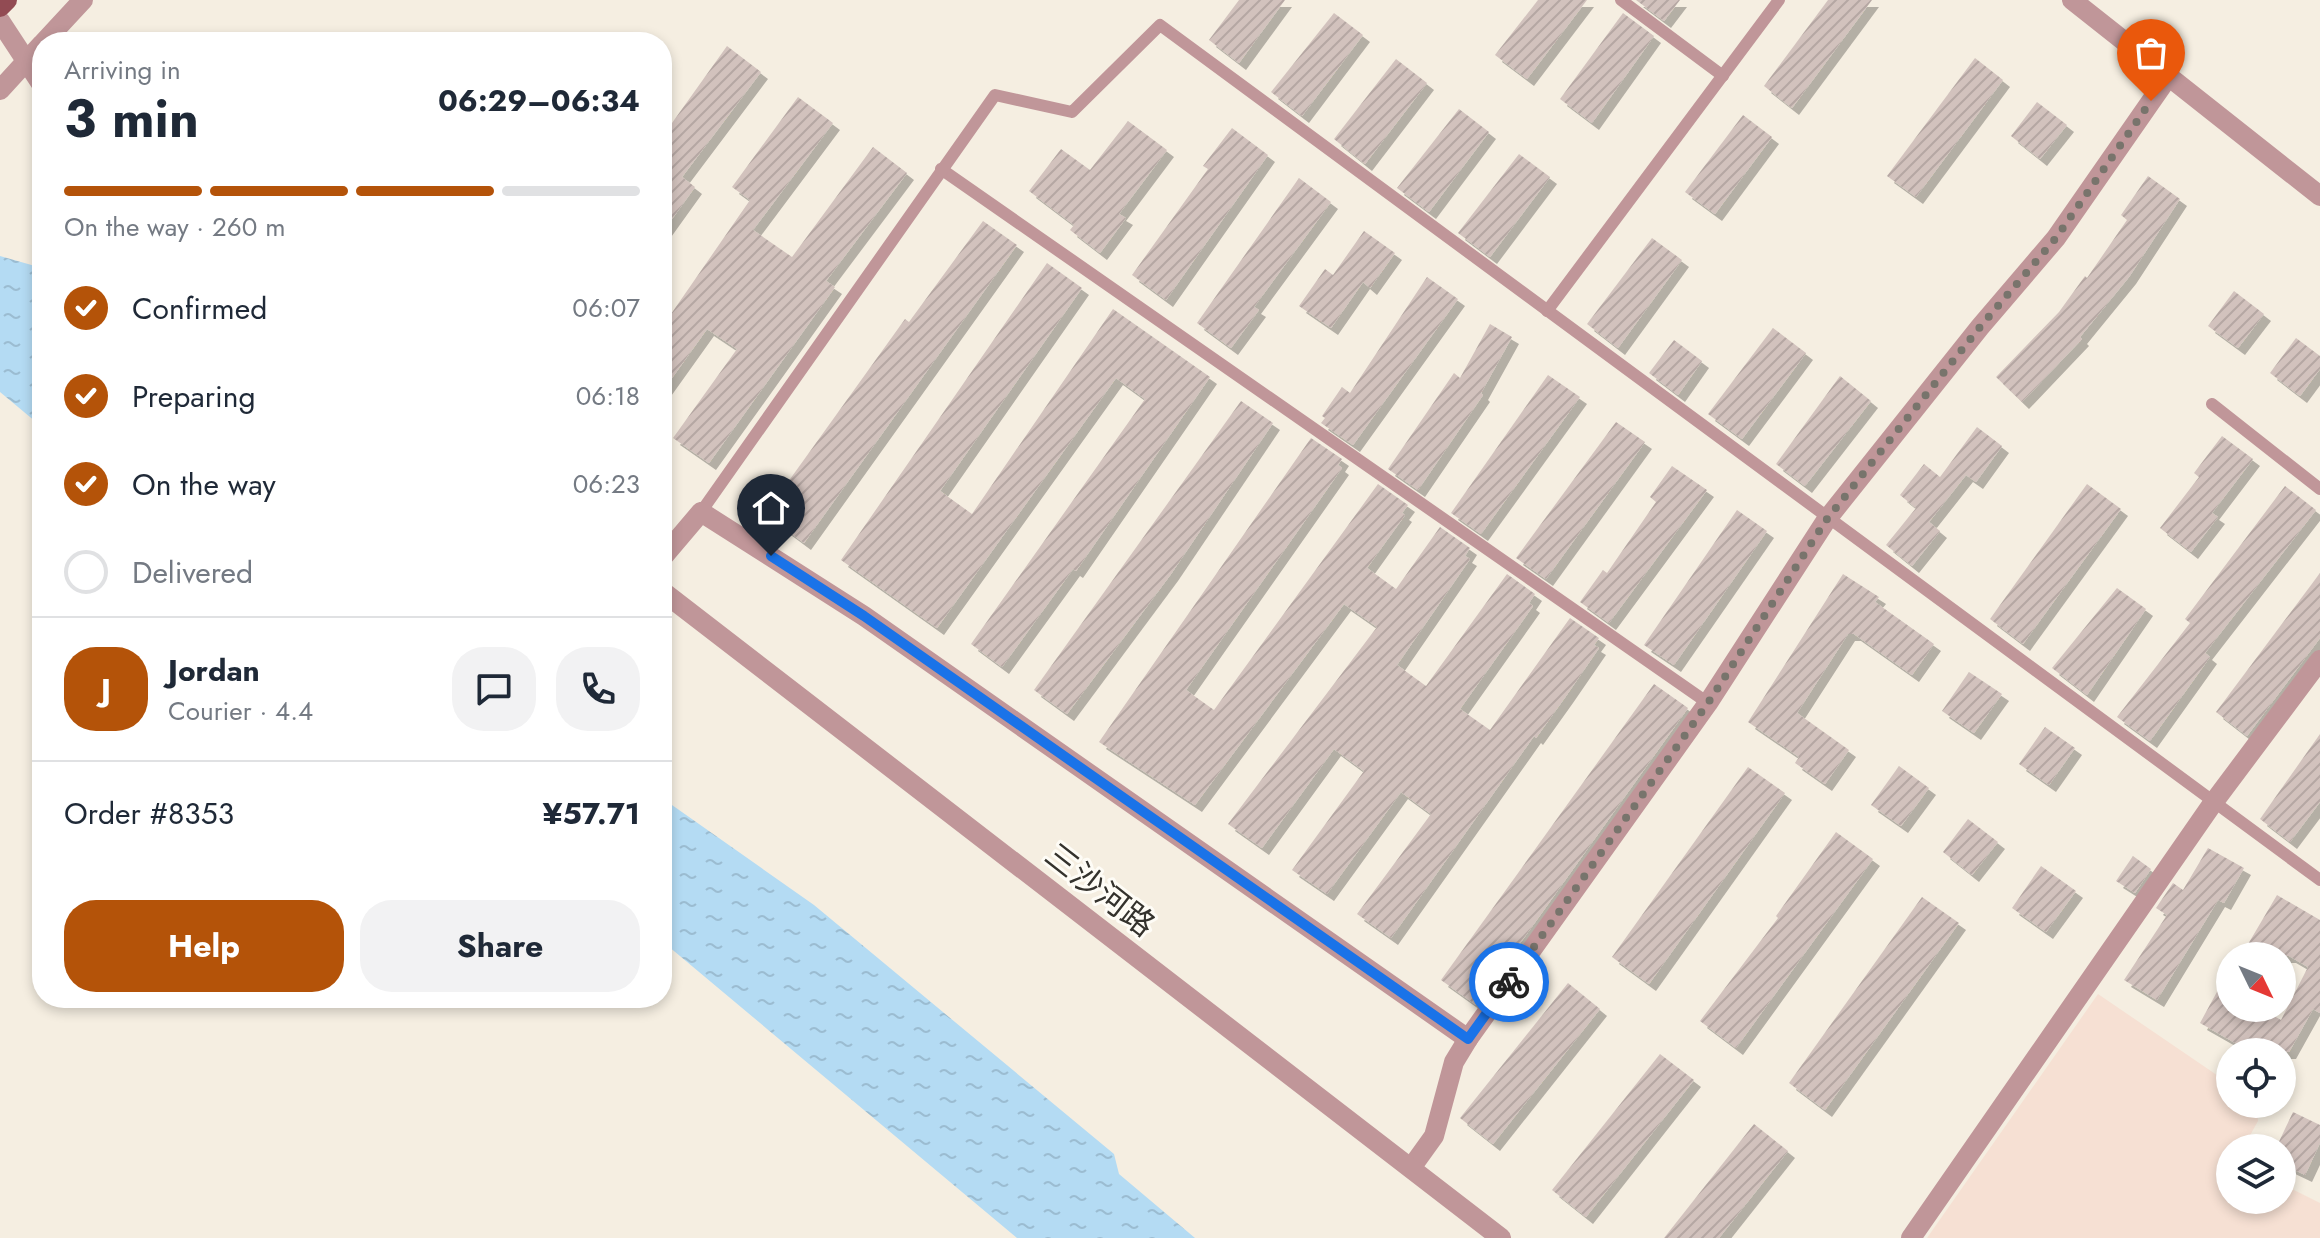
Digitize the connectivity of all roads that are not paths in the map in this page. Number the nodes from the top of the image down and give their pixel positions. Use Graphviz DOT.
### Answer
graph roads {
  1 [pos="7,0"];
  2 [pos="83,0"];
  3 [pos="1621,0"];
  4 [pos="1779,0"];
  5 [pos="2072,0"];
  6 [pos="0,7"];
  7 [pos="0,21"];
  8 [pos="53,32"];
  9 [pos="32,55"];
  10 [pos="25,62"];
  11 [pos="32,71"];
  12 [pos="1723,76"];
  13 [pos="2168,77"];
  14 [pos="0,90"];
  15 [pos="941,169"];
  16 [pos="2320,196"];
  17 [pos="1547,311"];
  18 [pos="2212,404"];
  19 [pos="2320,489"];
  20 [pos="701,512"];
  21 [pos="1827,519"];
  22 [pos="672,546"];
  23 [pos="672,599"];
  24 [pos="2320,660"];
  25 [pos="1708,703"];
  26 [pos="2213,803"];
  27 [pos="2320,880"];
  28 [pos="1468,1039"];
  29 [pos="1411,1168"];
  30 [pos="1501,1238"];
  31 [pos="1911,1238"];
  1 -- 6 [label="main road"];
  2 -- 8 [label="street"];
  3 -- 12 [label="lane"];
  4 -- 12 [label="lane"];
  5 -- 13 [label="street"];
  7 -- 10 [label="street"];
  9 -- 10 [label="street"];
  10 -- 11 [label="street"];
  10 -- 14 [label="street"];
  12 -- 17 [label="lane"];
  13 -- 16 [label="street"];
  13 -- 21 [label="street"];
  15 -- 17 [label="lane"];
  15 -- 20 [label="lane"];
  15 -- 25 [label="lane"];
  17 -- 21 [label="lane"];
  18 -- 19 [label="lane"];
  20 -- 22 [label="street"];
  20 -- 28 [label="street"];
  21 -- 25 [label="street"];
  21 -- 26 [label="lane"];
  23 -- 29 [label="street, 三沙河路"];
  24 -- 26 [label="street"];
  25 -- 28 [label="street"];
  26 -- 27 [label="lane"];
  26 -- 31 [label="street"];
  28 -- 29 [label="street"];
  29 -- 30 [label="street, 三沙河路"];
}
